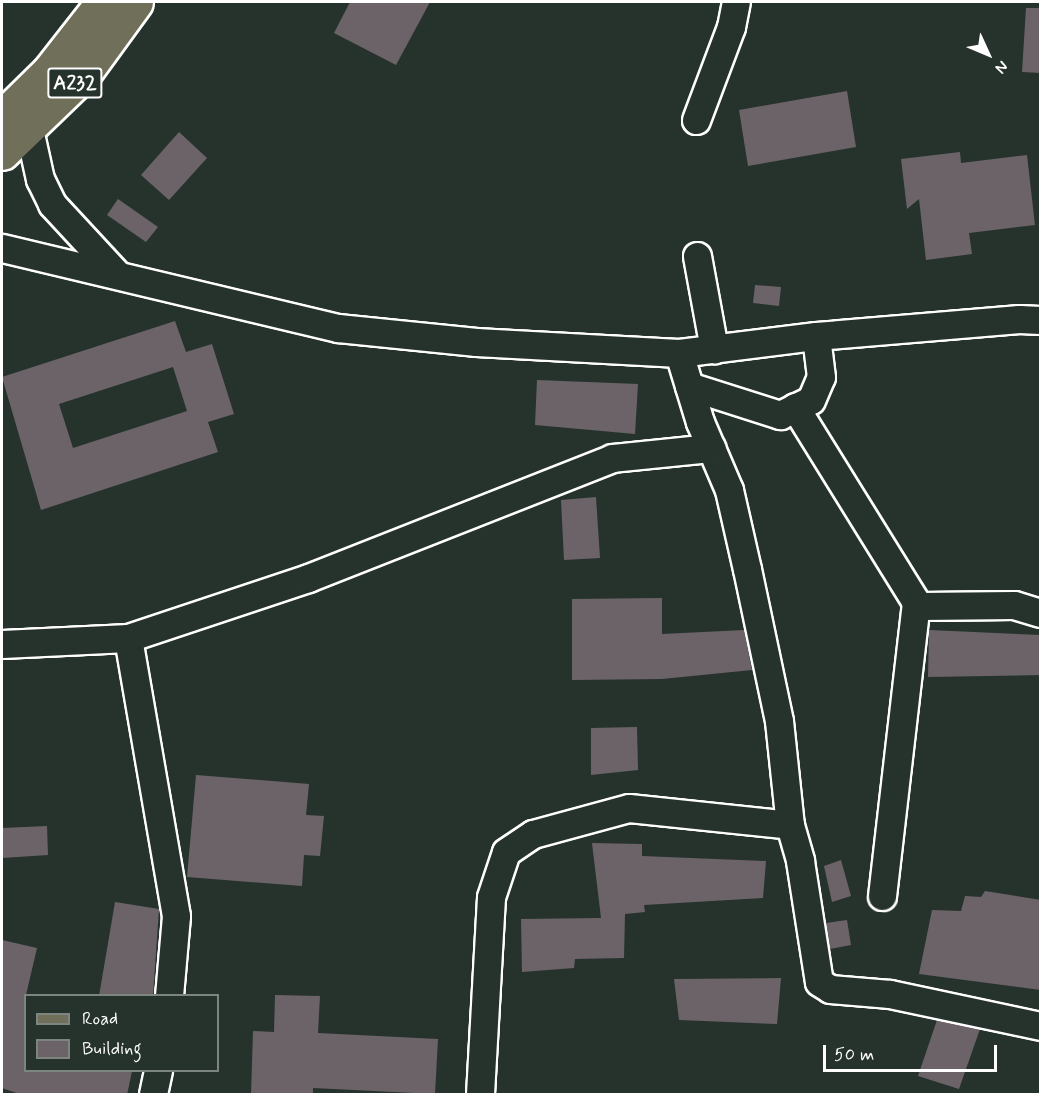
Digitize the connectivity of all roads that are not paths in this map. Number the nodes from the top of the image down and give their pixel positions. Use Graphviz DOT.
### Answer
graph roads {
  1 [pos="104,2"];
  2 [pos="136,2"];
  3 [pos="736,2"];
  4 [pos="17,115"];
  5 [pos="696,120"];
  6 [pos="2,153"];
  7 [pos="2,248"];
  8 [pos="697,256"];
  9 [pos="115,272"];
  10 [pos="1041,320"];
  11 [pos="816,336"];
  12 [pos="714,349"];
  13 [pos="679,353"];
  14 [pos="689,387"];
  15 [pos="795,407"];
  16 [pos="711,448"];
  17 [pos="915,602"];
  18 [pos="1041,613"];
  19 [pos="128,638"];
  20 [pos="2,644"];
  21 [pos="790,825"];
  22 [pos="882,896"];
  23 [pos="169,994"];
  24 [pos="1041,1026"];
  25 [pos="158,1072"];
  26 [pos="153,1095"];
  27 [pos="480,1095"];
  1 -- 4 [label="main road, A232"];
  2 -- 4 [label="main road, A232"];
  3 -- 5 [label="street"];
  4 -- 6 [label="main road, A232"];
  4 -- 9 [label="street"];
  7 -- 9 [label="street"];
  8 -- 12 [label="street"];
  9 -- 13 [label="street"];
  10 -- 11 [label="street"];
  11 -- 12 [label="street"];
  11 -- 15 [label="street"];
  12 -- 13 [label="street"];
  13 -- 14 [label="street"];
  14 -- 15 [label="street"];
  14 -- 16 [label="street"];
  15 -- 17 [label="street"];
  16 -- 19 [label="street"];
  16 -- 21 [label="street"];
  17 -- 18 [label="street"];
  17 -- 22 [label="street"];
  19 -- 20 [label="street"];
  19 -- 23 [label="street"];
  21 -- 24 [label="street"];
  21 -- 27 [label="street"];
  25 -- 26 [label="street"];
}
